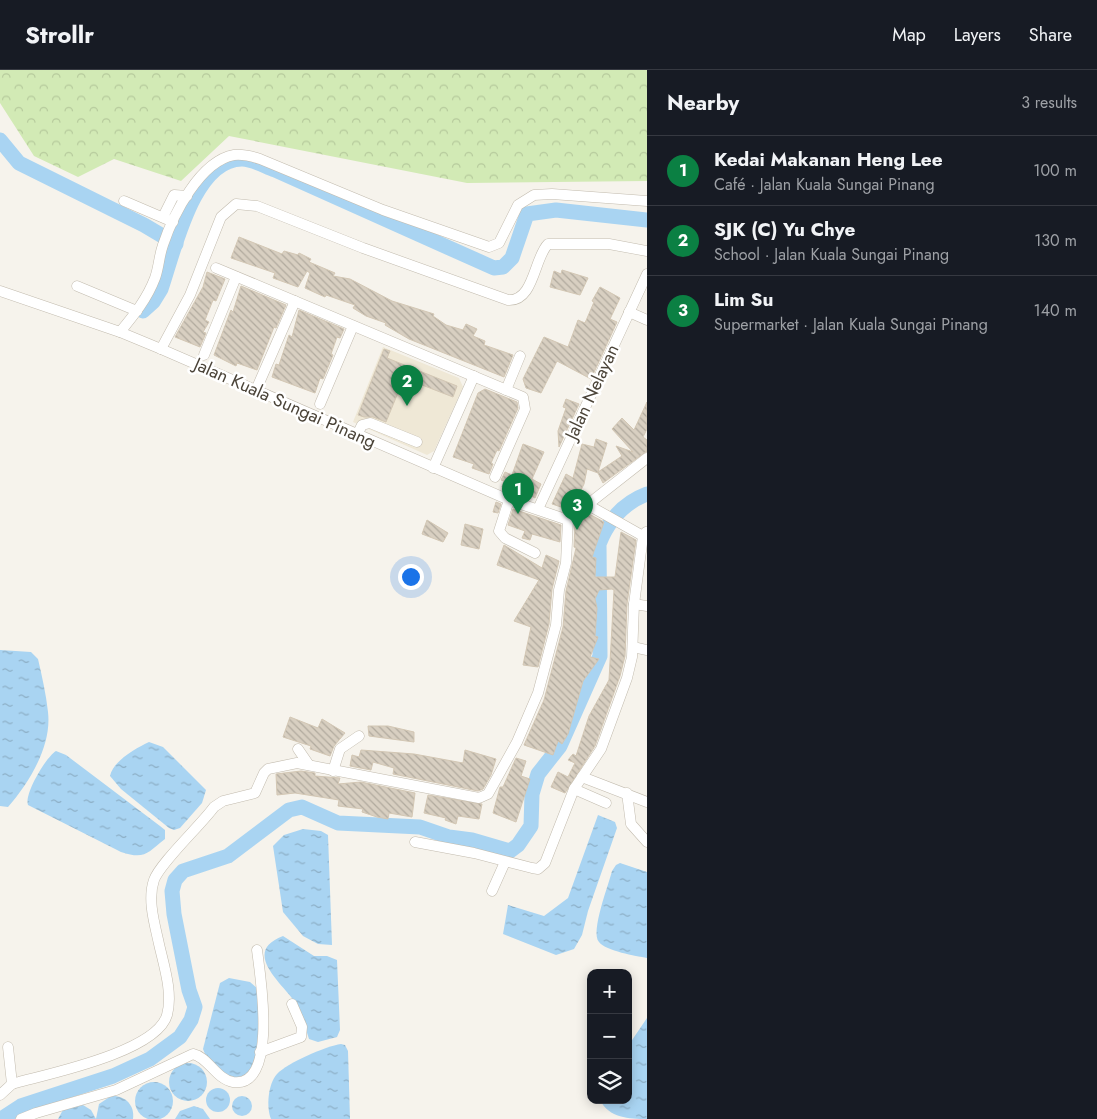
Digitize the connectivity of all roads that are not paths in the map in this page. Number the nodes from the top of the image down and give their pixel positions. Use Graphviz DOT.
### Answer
graph roads {
  1 [pos="124,201"];
  2 [pos="647,201"];
  3 [pos="168,220"];
  4 [pos="647,251"];
  5 [pos="216,268"];
  6 [pos="647,274"];
  7 [pos="236,277"];
  8 [pos="77,286"];
  9 [pos="0,291"];
  10 [pos="295,301"];
  11 [pos="137,311"];
  12 [pos="628,312"];
  13 [pos="647,320"];
  14 [pos="353,326"];
  15 [pos="120,332"];
  16 [pos="161,349"];
  17 [pos="204,355"];
  18 [pos="520,356"];
  19 [pos="474,376"];
  20 [pos="256,390"];
  21 [pos="506,390"];
  22 [pos="320,404"];
  23 [pos="357,435"];
  24 [pos="417,442"];
  25 [pos="647,458"];
  26 [pos="433,468"];
  27 [pos="495,477"];
  28 [pos="509,500"];
  29 [pos="591,507"];
  30 [pos="538,510"];
  31 [pos="568,520"];
  32 [pos="645,533"];
  33 [pos="535,553"];
  34 [pos="634,604"];
  35 [pos="647,606"];
  36 [pos="633,648"];
  37 [pos="647,650"];
  38 [pos="359,736"];
  39 [pos="298,749"];
  40 [pos="309,765"];
  41 [pos="333,770"];
  42 [pos="582,777"];
  43 [pos="574,789"];
  44 [pos="627,792"];
  45 [pos="647,802"];
  46 [pos="606,803"];
  47 [pos="415,842"];
  48 [pos="647,842"];
  49 [pos="505,862"];
  50 [pos="492,891"];
  51 [pos="257,950"];
  52 [pos="292,1004"];
  53 [pos="8,1047"];
  54 [pos="260,1052"];
  55 [pos="12,1084"];
  56 [pos="0,1095"];
  57 [pos="21,1119"];
  1 -- 3 [label="street"];
  2 -- 3 [label="street"];
  3 -- 11 [label="street"];
  4 -- 16 [label="street"];
  5 -- 7 [label="street"];
  6 -- 12 [label="street, Jalan Nelayan"];
  7 -- 10 [label="street"];
  7 -- 17 [label="street"];
  8 -- 11 [label="street"];
  9 -- 15 [label="street, Jalan Kuala Sungai Pinang"];
  10 -- 14 [label="street"];
  10 -- 20 [label="street"];
  11 -- 15 [label="street"];
  12 -- 13 [label="street"];
  12 -- 30 [label="street, Jalan Nelayan"];
  14 -- 19 [label="street"];
  14 -- 22 [label="street"];
  15 -- 16 [label="street, Jalan Kuala Sungai Pinang"];
  16 -- 20 [label="street, Jalan Kuala Sungai Pinang"];
  18 -- 21 [label="street"];
  19 -- 21 [label="street"];
  19 -- 26 [label="street"];
  20 -- 23 [label="street, Jalan Kuala Sungai Pinang"];
  21 -- 27 [label="street"];
  23 -- 24 [label="street"];
  23 -- 26 [label="street, Jalan Kuala Sungai Pinang"];
  25 -- 29 [label="street"];
  26 -- 28 [label="street, Jalan Kuala Sungai Pinang"];
  28 -- 30 [label="street, Jalan Kuala Sungai Pinang"];
  28 -- 33 [label="street"];
  29 -- 31 [label="street"];
  29 -- 32 [label="street"];
  30 -- 31 [label="street, Jalan Kuala Sungai Pinang"];
  31 -- 41 [label="street"];
  32 -- 34 [label="street"];
  34 -- 35 [label="street"];
  34 -- 36 [label="street"];
  36 -- 37 [label="street"];
  36 -- 42 [label="street"];
  38 -- 41 [label="street"];
  39 -- 40 [label="street"];
  40 -- 41 [label="street"];
  40 -- 55 [label="street"];
  42 -- 43 [label="street"];
  42 -- 44 [label="street"];
  43 -- 46 [label="street"];
  43 -- 49 [label="street"];
  44 -- 45 [label="street"];
  44 -- 48 [label="street"];
  47 -- 49 [label="street"];
  49 -- 50 [label="street"];
  51 -- 54 [label="street"];
  52 -- 54 [label="street"];
  53 -- 55 [label="street"];
  54 -- 57 [label="street"];
  55 -- 56 [label="street"];
}
